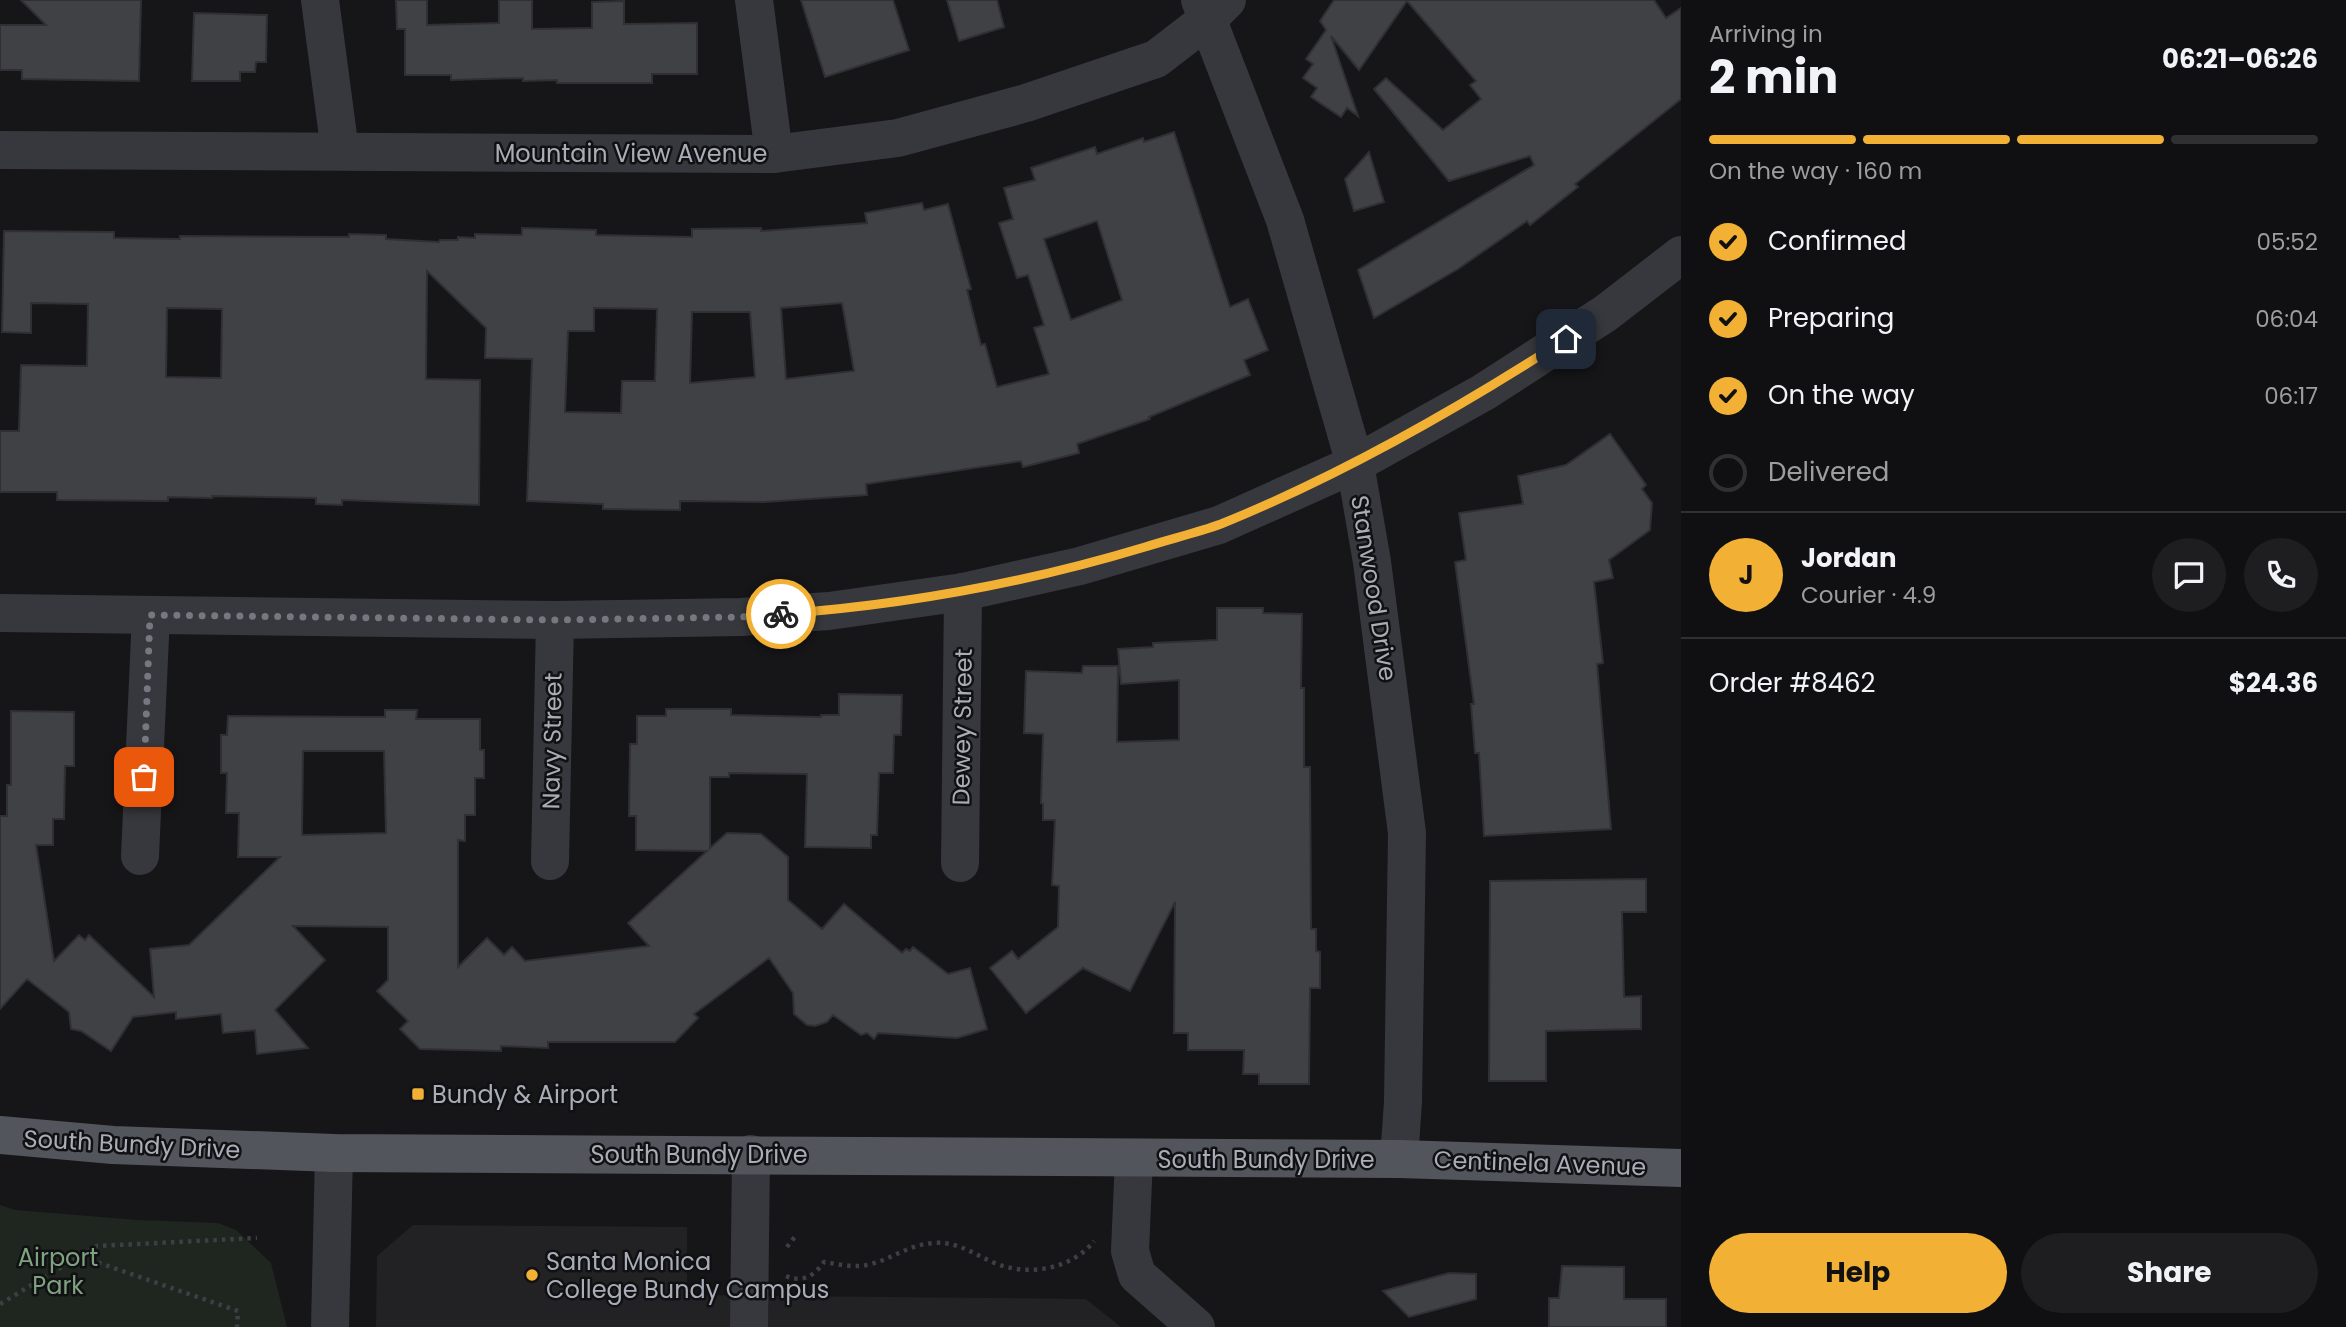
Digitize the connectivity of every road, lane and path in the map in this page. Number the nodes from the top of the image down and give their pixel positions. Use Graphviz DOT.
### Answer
graph roads {
  1 [pos="320,0"];
  2 [pos="754,0"];
  3 [pos="1211,6"];
  4 [pos="0,150"];
  5 [pos="340,151"];
  6 [pos="774,154"];
  7 [pos="1681,256"];
  8 [pos="1355,464"];
  9 [pos="963,592"];
  10 [pos="0,613"];
  11 [pos="150,615"];
  12 [pos="555,620"];
  13 [pos="140,856"];
  14 [pos="550,861"];
  15 [pos="960,863"];
  16 [pos="0,1135"];
  17 [pos="334,1153"];
  18 [pos="751,1154"];
  19 [pos="1134,1158"];
  20 [pos="1399,1159"];
  21 [pos="1681,1168"];
  22 [pos="797,1234"];
  23 [pos="257,1238"];
  24 [pos="1095,1240"];
  25 [pos="783,1252"];
  26 [pos="81,1256"];
  27 [pos="779,1271"];
  28 [pos="0,1304"];
  29 [pos="237,1327"];
  30 [pos="330,1327"];
  31 [pos="749,1327"];
  32 [pos="1196,1327"];
  1 -- 5 [label="street"];
  2 -- 6 [label="street"];
  3 -- 6 [label="street, Mountain View Avenue"];
  3 -- 8 [label="street, Stanwood Drive"];
  4 -- 5 [label="street, Mountain View Avenue"];
  5 -- 6 [label="street, Mountain View Avenue"];
  7 -- 8 [label="street"];
  8 -- 9 [label="street"];
  8 -- 20 [label="street, Stanwood Drive"];
  9 -- 12 [label="street"];
  9 -- 15 [label="street, Dewey Street"];
  10 -- 11 [label="street"];
  11 -- 12 [label="street"];
  11 -- 13 [label="street"];
  12 -- 14 [label="street, Navy Street"];
  16 -- 17 [label="main road, South Bundy Drive"];
  17 -- 18 [label="main road, South Bundy Drive"];
  17 -- 30 [label="street"];
  18 -- 19 [label="main road, South Bundy Drive"];
  18 -- 31 [label="street"];
  19 -- 20 [label="main road, South Bundy Drive"];
  19 -- 32 [label="street"];
  20 -- 21 [label="main road, Centinela Avenue"];
  22 -- 25 [label="path"];
  23 -- 26 [label="path"];
  24 -- 27 [label="path"];
  26 -- 28 [label="path"];
  26 -- 29 [label="path"];
}
